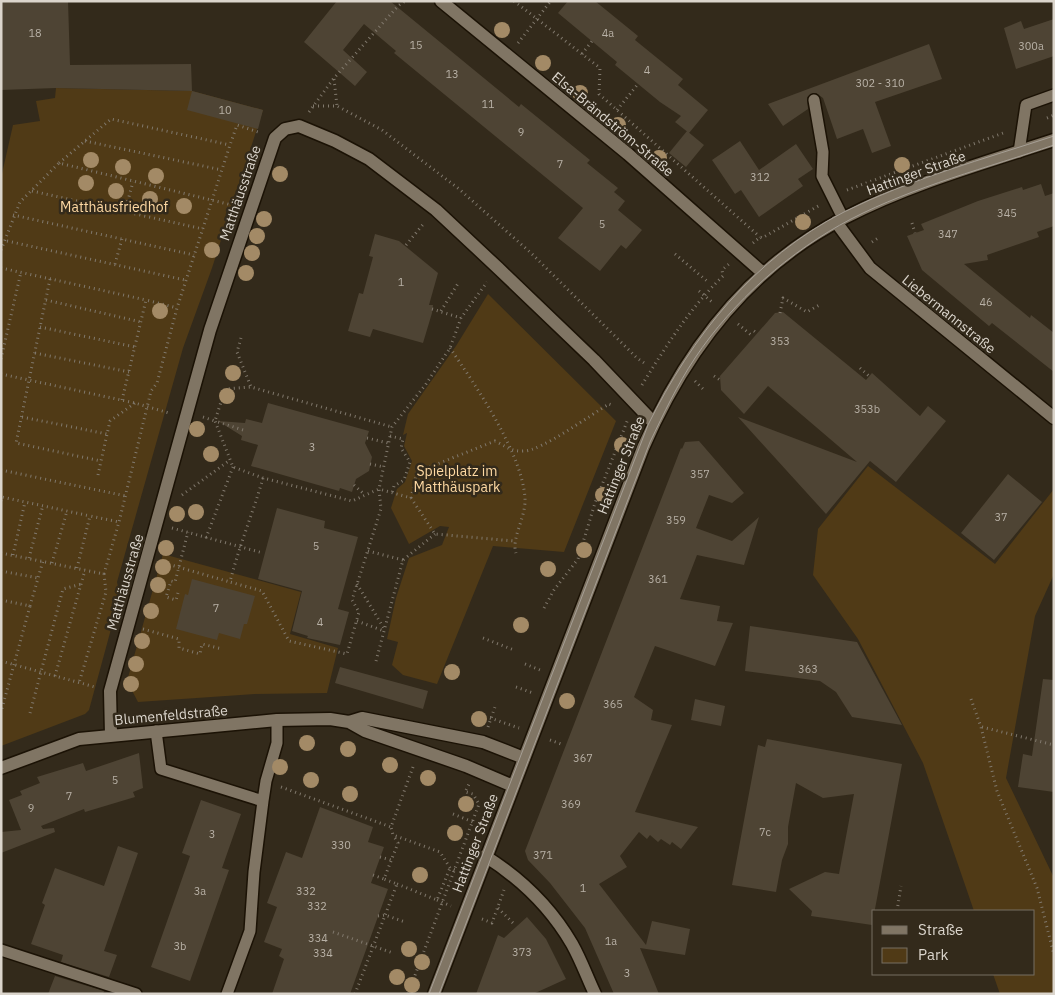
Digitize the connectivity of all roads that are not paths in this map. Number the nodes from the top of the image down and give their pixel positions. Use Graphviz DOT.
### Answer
graph roads {
  1 [pos="440,1"];
  2 [pos="1054,95"];
  3 [pos="814,100"];
  4 [pos="1054,140"];
  5 [pos="1019,152"];
  6 [pos="840,220"];
  7 [pos="763,273"];
  8 [pos="1054,418"];
  9 [pos="654,423"];
  10 [pos="277,720"];
  11 [pos="349,722"];
  12 [pos="156,731"];
  13 [pos="111,735"];
  14 [pos="524,758"];
  15 [pos="1,768"];
  16 [pos="513,786"];
  17 [pos="263,802"];
  18 [pos="485,856"];
  19 [pos="1,950"];
  20 [pos="136,994"];
  21 [pos="227,994"];
  22 [pos="434,994"];
  23 [pos="595,994"];
  1 -- 7 [label="street, Elsa-Brändström-Straße"];
  2 -- 5 [label="lane"];
  3 -- 6 [label="lane"];
  4 -- 5 [label="street, Hattinger Straße"];
  5 -- 6 [label="street, Hattinger Straße"];
  6 -- 7 [label="street, Hattinger Straße"];
  6 -- 8 [label="street, Liebermannstraße"];
  7 -- 9 [label="street, Hattinger Straße"];
  9 -- 13 [label="street, Matthäusstraße"];
  9 -- 14 [label="street, Hattinger Straße"];
  10 -- 11 [label="street, Blumenfeldstraße"];
  10 -- 12 [label="street, Blumenfeldstraße"];
  10 -- 17 [label="lane"];
  11 -- 14 [label="street, Blumenfeldstraße"];
  11 -- 16 [label="street, Blumenfeldstraße"];
  12 -- 13 [label="street, Blumenfeldstraße"];
  12 -- 17 [label="lane"];
  13 -- 15 [label="street, Blumenfeldstraße"];
  14 -- 16 [label="street, Hattinger Straße"];
  16 -- 18 [label="street, Hattinger Straße"];
  17 -- 21 [label="lane"];
  18 -- 22 [label="street, Hattinger Straße"];
  18 -- 23 [label="street"];
  19 -- 20 [label="lane"];
}
